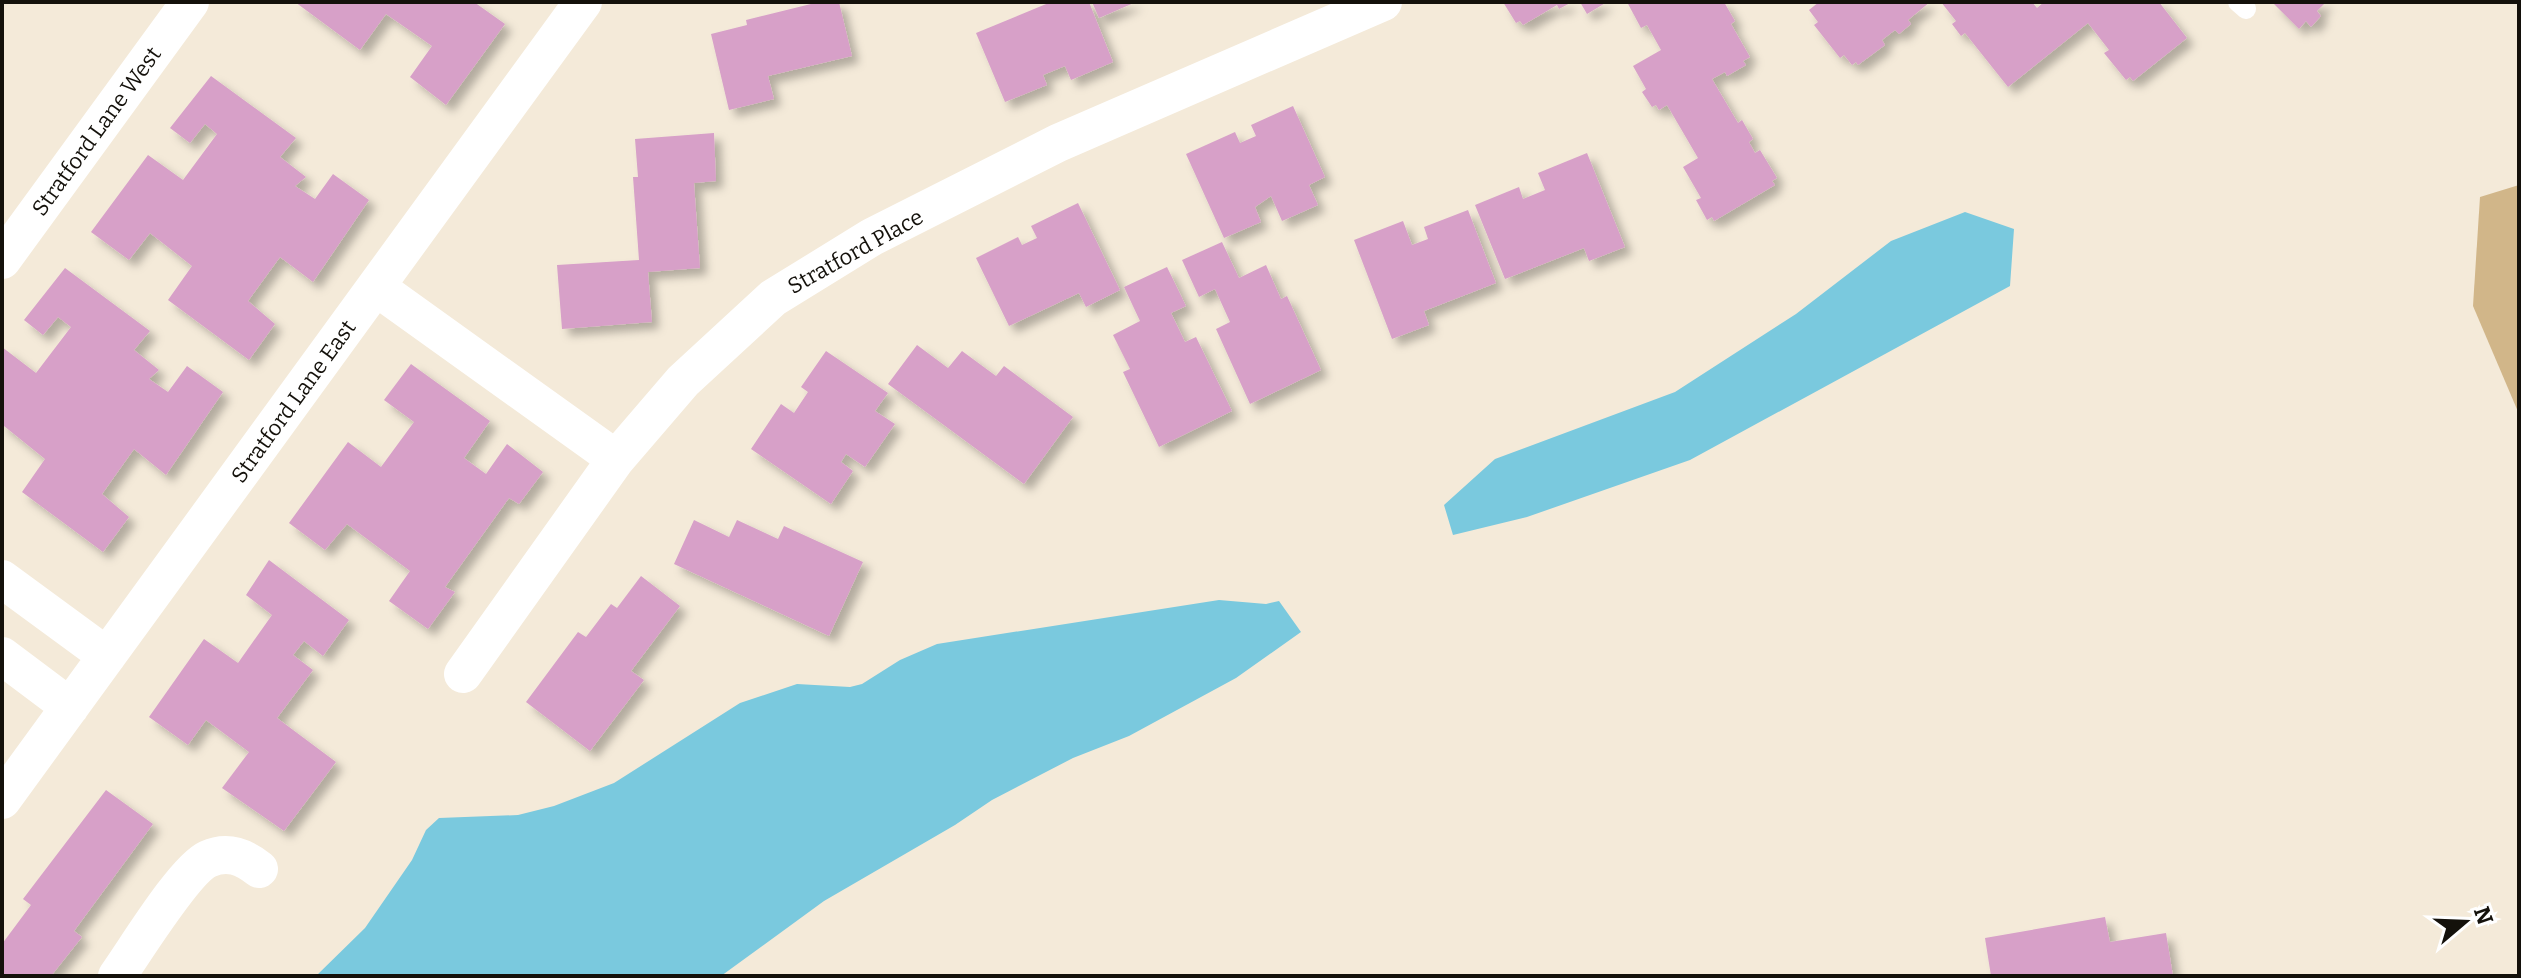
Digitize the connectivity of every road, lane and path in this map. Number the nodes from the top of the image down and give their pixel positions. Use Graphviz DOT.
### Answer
graph roads {
  1 [pos="190,2"];
  2 [pos="583,2"];
  3 [pos="1383,2"];
  4 [pos="2,260"];
  5 [pos="376,287"];
  6 [pos="616,459"];
  7 [pos="2,579"];
  8 [pos="2,656"];
  9 [pos="107,656"];
  10 [pos="463,674"];
  11 [pos="70,707"];
  12 [pos="2,800"];
  13 [pos="259,869"];
  14 [pos="117,976"];
  1 -- 4 [label="street, Stratford Lane West"];
  2 -- 5 [label="street, Stratford Lane East"];
  3 -- 6 [label="street, Stratford Place"];
  5 -- 6 [label="street"];
  5 -- 9 [label="street, Stratford Lane East"];
  6 -- 10 [label="street, Stratford Place"];
  7 -- 9 [label="street"];
  8 -- 11 [label="street"];
  9 -- 11 [label="street, Stratford Lane East"];
  11 -- 12 [label="street, Stratford Lane East"];
  13 -- 14 [label="street"];
}
